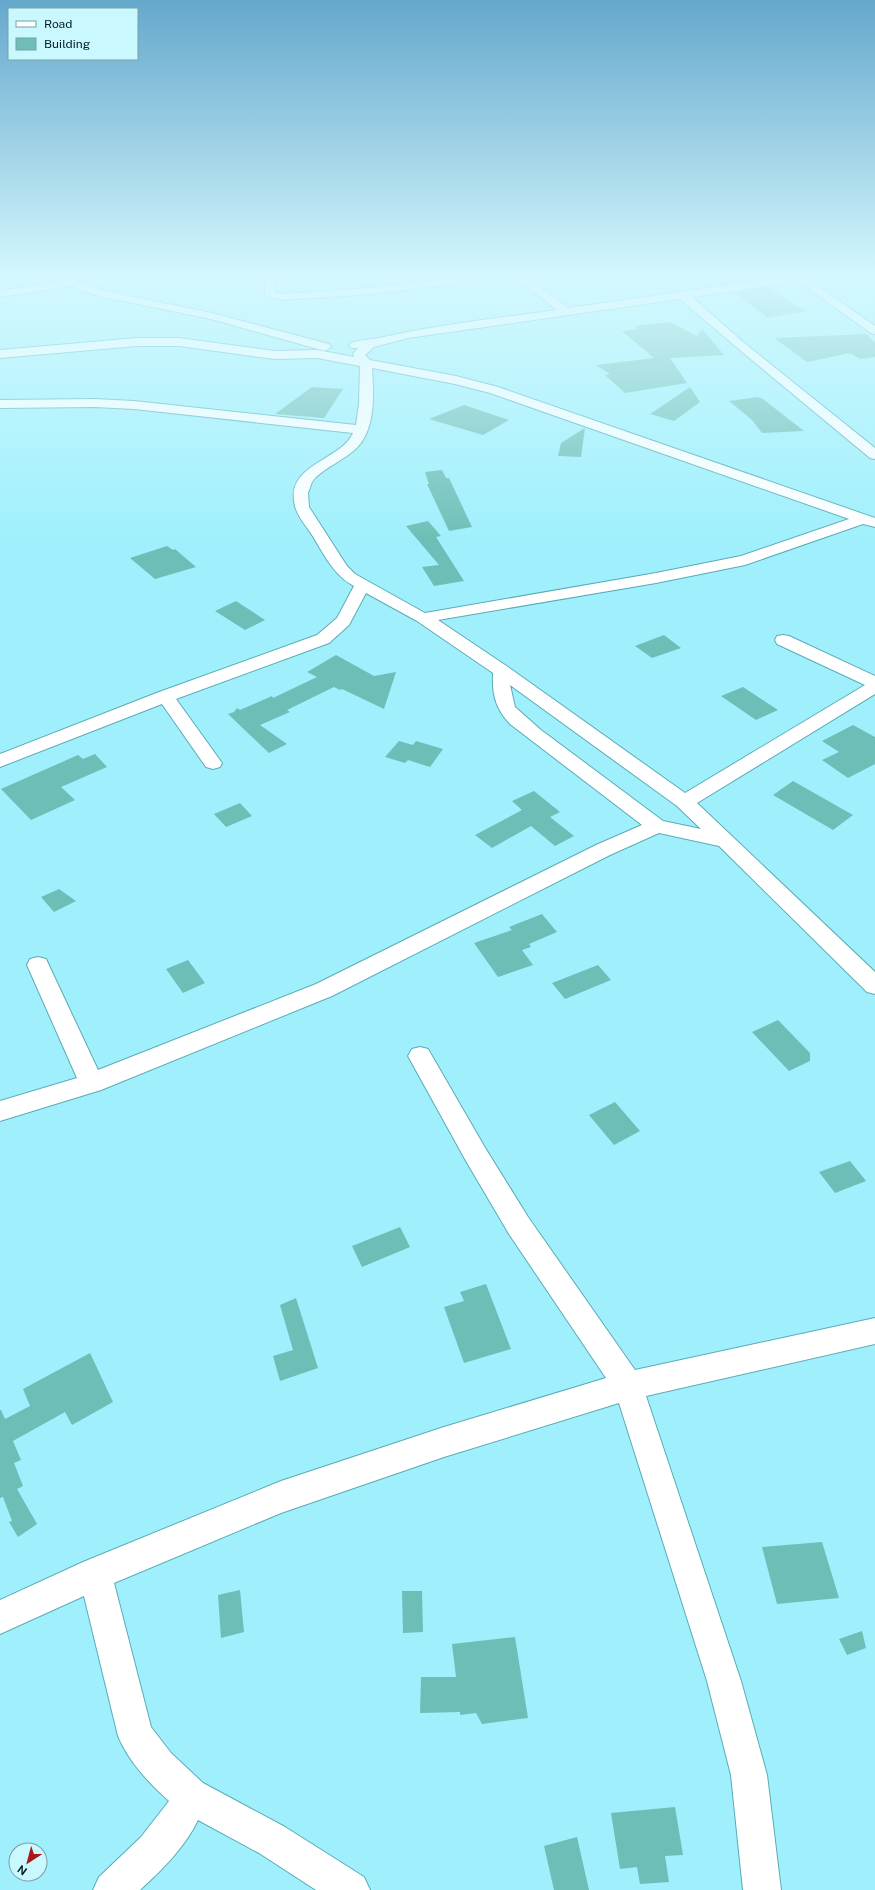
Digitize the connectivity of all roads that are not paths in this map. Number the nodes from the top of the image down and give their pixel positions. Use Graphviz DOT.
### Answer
graph roads {
  1 [pos="366,366"];
  2 [pos="383,366"];
  3 [pos="765,366"];
  4 [pos="0,404"];
  5 [pos="362,430"];
  6 [pos="875,455"];
  7 [pos="869,521"];
  8 [pos="362,585"];
  9 [pos="423,618"];
  10 [pos="783,640"];
  11 [pos="502,671"];
  12 [pos="875,684"];
  13 [pos="166,696"];
  14 [pos="53,739"];
  15 [pos="0,745"];
  16 [pos="0,761"];
  17 [pos="213,763"];
  18 [pos="684,802"];
  19 [pos="657,826"];
  20 [pos="725,841"];
  21 [pos="38,965"];
  22 [pos="875,986"];
  23 [pos="420,1056"];
  24 [pos="92,1083"];
  25 [pos="0,1111"];
  26 [pos="875,1331"];
  27 [pos="628,1386"];
  28 [pos="95,1574"];
  29 [pos="0,1617"];
  30 [pos="190,1796"];
  31 [pos="112,1890"];
  32 [pos="351,1890"];
  33 [pos="762,1890"];
  1 -- 5 [label="street"];
  2 -- 7 [label="street"];
  3 -- 6 [label="street"];
  4 -- 5 [label="street"];
  5 -- 8 [label="street"];
  7 -- 9 [label="street"];
  8 -- 9 [label="street"];
  8 -- 13 [label="street"];
  9 -- 11 [label="street"];
  10 -- 12 [label="street"];
  11 -- 18 [label="street"];
  11 -- 19 [label="street"];
  12 -- 18 [label="street"];
  13 -- 14 [label="street"];
  13 -- 17 [label="street"];
  14 -- 15 [label="street"];
  14 -- 16 [label="street"];
  18 -- 20 [label="street"];
  19 -- 20 [label="street"];
  19 -- 24 [label="street"];
  20 -- 22 [label="street"];
  21 -- 24 [label="street"];
  23 -- 27 [label="street"];
  24 -- 25 [label="street"];
  26 -- 27 [label="street"];
  27 -- 28 [label="street"];
  27 -- 33 [label="street"];
  28 -- 29 [label="street"];
  28 -- 30 [label="street"];
  30 -- 31 [label="street"];
  30 -- 32 [label="street"];
}
